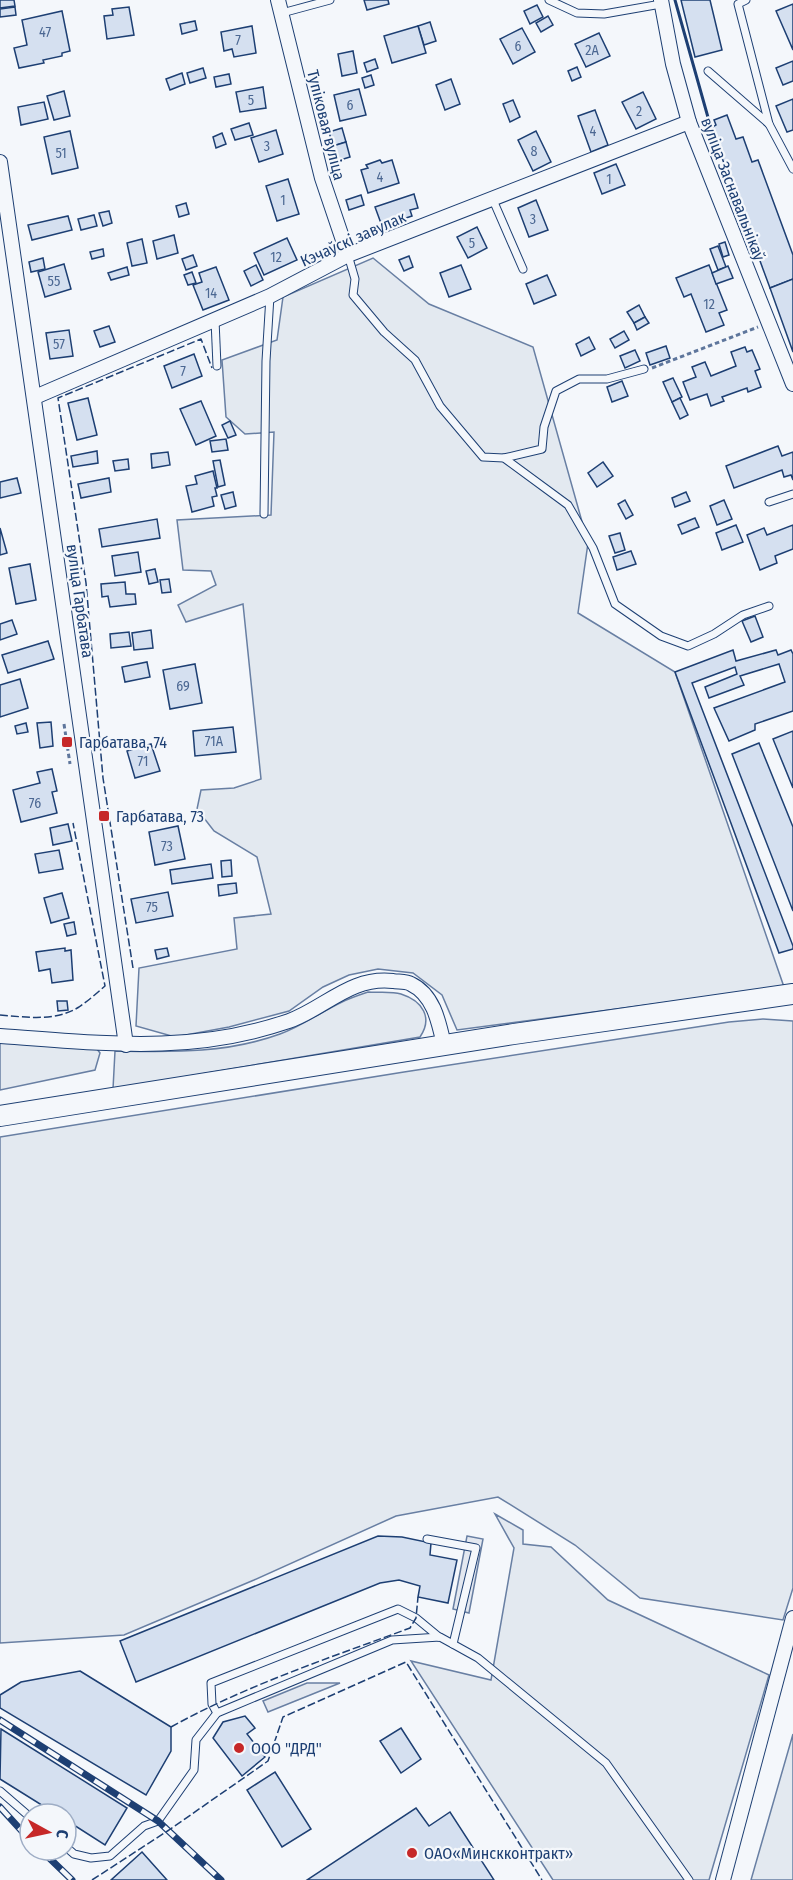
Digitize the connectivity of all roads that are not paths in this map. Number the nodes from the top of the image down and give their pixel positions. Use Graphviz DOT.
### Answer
graph roads {
  1 [pos="330,0"];
  2 [pos="549,0"];
  3 [pos="746,0"];
  4 [pos="661,2"];
  5 [pos="280,6"];
  6 [pos="708,71"];
  7 [pos="689,122"];
  8 [pos="769,124"];
  9 [pos="0,162"];
  10 [pos="793,170"];
  11 [pos="493,200"];
  12 [pos="348,255"];
  13 [pos="523,269"];
  14 [pos="270,296"];
  15 [pos="215,320"];
  16 [pos="217,366"];
  17 [pos="644,369"];
  18 [pos="793,384"];
  19 [pos="35,397"];
  20 [pos="504,458"];
  21 [pos="793,494"];
  22 [pos="769,502"];
  23 [pos="264,514"];
  24 [pos="769,606"];
  25 [pos="793,994"];
  26 [pos="0,1036"];
  27 [pos="126,1045"];
  28 [pos="444,1046"];
  29 [pos="0,1116"];
  30 [pos="427,1539"];
  31 [pos="793,1618"];
  32 [pos="440,1637"];
  33 [pos="453,1644"];
  34 [pos="217,1713"];
  35 [pos="0,1791"];
  36 [pos="18,1807"];
  37 [pos="78,1855"];
  38 [pos="690,1880"];
  39 [pos="723,1880"];
  1 -- 5 [label="lane"];
  2 -- 4 [label="lane"];
  3 -- 8 [label="lane"];
  4 -- 7 [label="street, вуліца Заснавальнікаў"];
  5 -- 12 [label="street, Тупіковая вуліца"];
  6 -- 8 [label="lane"];
  7 -- 11 [label="street, Кэчаўскі завулак"];
  7 -- 18 [label="street, вуліца Заснавальнікаў"];
  8 -- 10 [label="lane"];
  9 -- 19 [label="street, вуліца Гарбатава"];
  11 -- 12 [label="street, Кэчаўскі завулак"];
  11 -- 13 [label="lane"];
  12 -- 14 [label="street, Кэчаўскі завулак"];
  12 -- 20 [label="lane"];
  14 -- 15 [label="street, Кэчаўскі завулак"];
  14 -- 23 [label="lane"];
  15 -- 16 [label="lane"];
  15 -- 19 [label="street, Кэчаўскі завулак"];
  17 -- 20 [label="lane"];
  19 -- 27 [label="street, вуліца Гарбатава"];
  20 -- 24 [label="lane"];
  21 -- 22 [label="lane"];
  25 -- 28 [label="main road"];
  26 -- 27 [label="street"];
  27 -- 28 [label="street"];
  28 -- 29 [label="main road"];
  30 -- 33 [label="lane"];
  31 -- 39 [label="street"];
  32 -- 33 [label="lane"];
  32 -- 34 [label="lane"];
  32 -- 34 [label="lane"];
  33 -- 38 [label="lane"];
  34 -- 37 [label="lane"];
  35 -- 36 [label="lane"];
}
